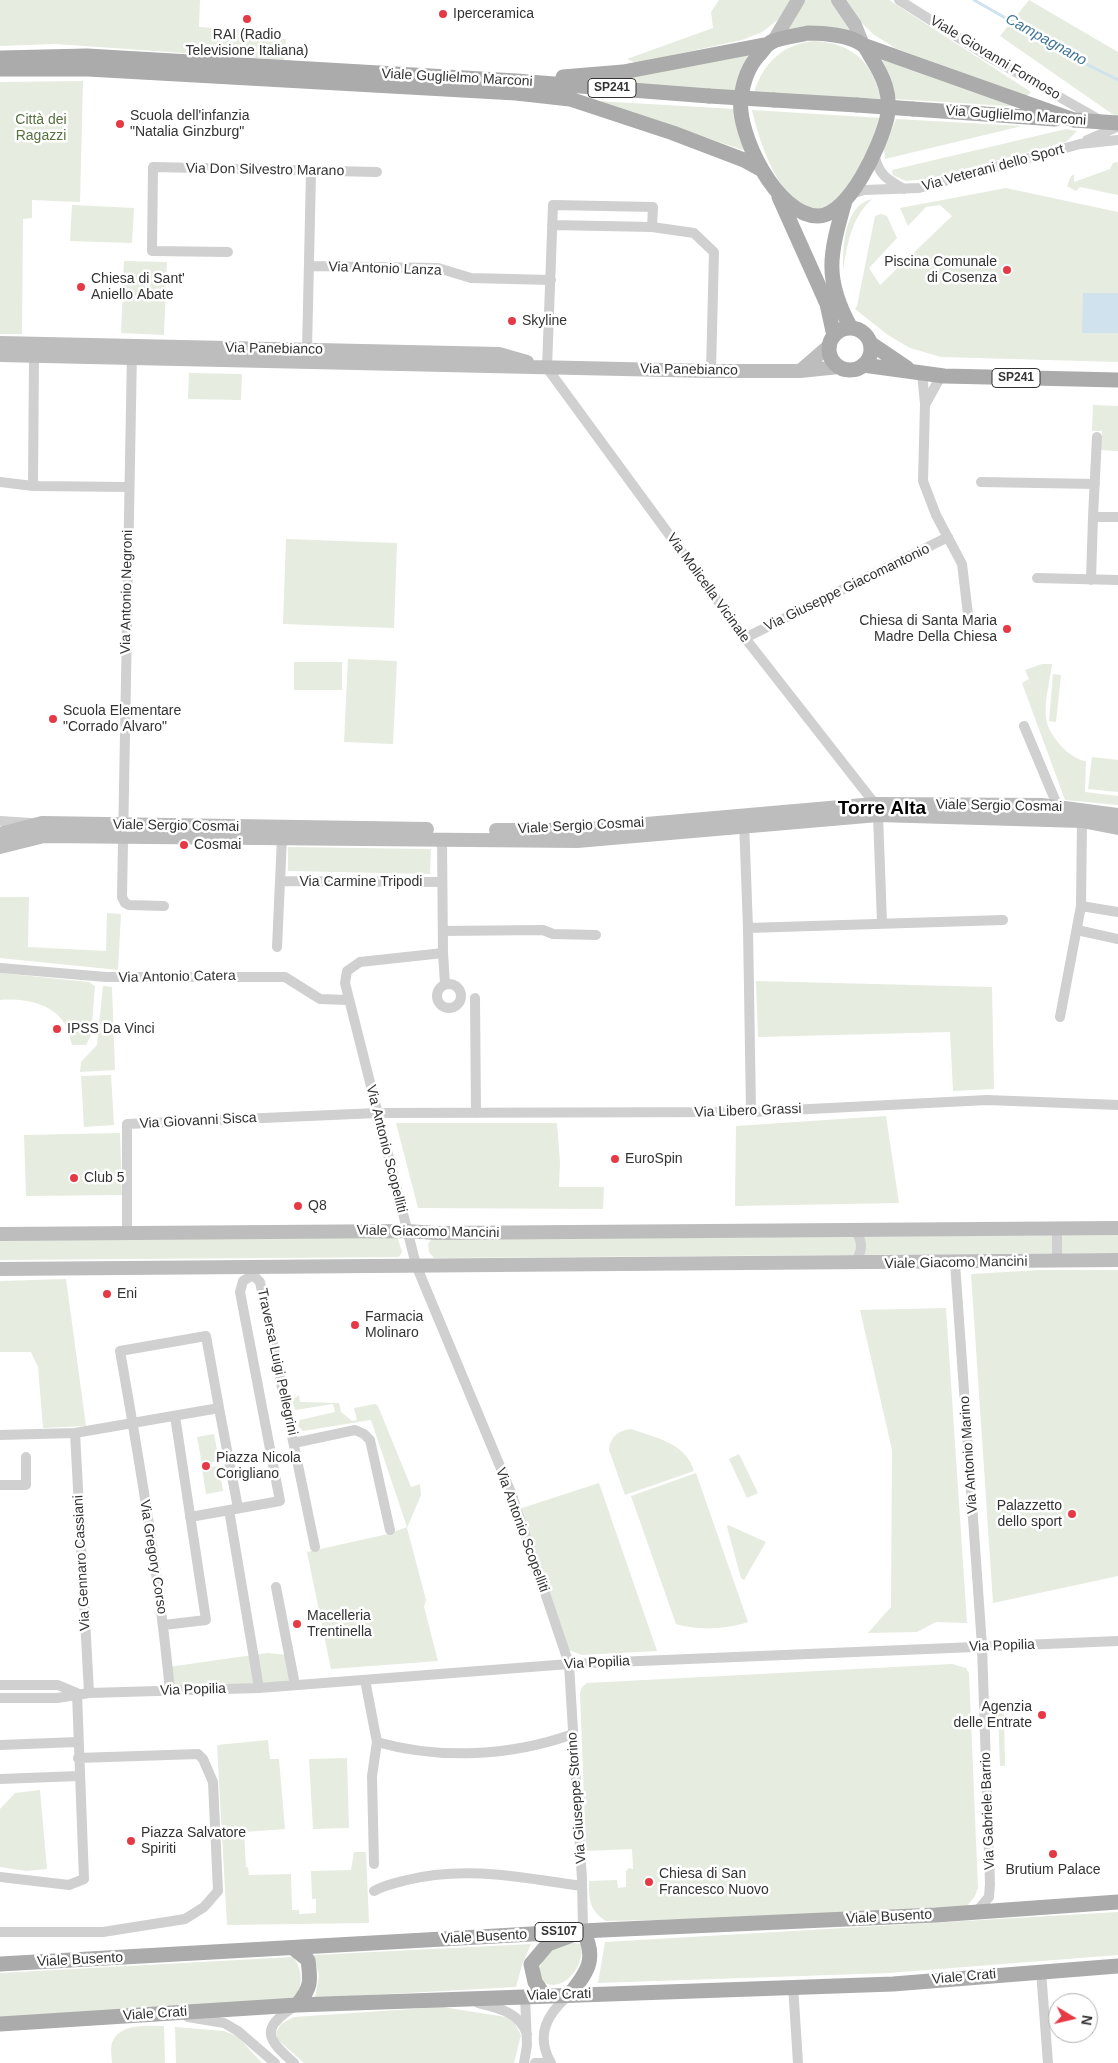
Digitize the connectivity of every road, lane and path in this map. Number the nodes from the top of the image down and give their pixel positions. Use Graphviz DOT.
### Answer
graph roads {
  1 [pos="798,0"];
  2 [pos="838,0"];
  3 [pos="899,0"];
  4 [pos="771,42"];
  5 [pos="863,45"];
  6 [pos="0,58"];
  7 [pos="0,69"];
  8 [pos="516,81"];
  9 [pos="913,109"];
  10 [pos="1074,120"];
  11 [pos="1117,127"];
  12 [pos="1118,140"];
  13 [pos="1080,144"];
  14 [pos="874,153"];
  15 [pos="762,170"];
  16 [pos="311,172"];
  17 [pos="377,172"];
  18 [pos="905,189"];
  19 [pos="777,191"];
  20 [pos="848,197"];
  21 [pos="552,227"];
  22 [pos="652,227"];
  23 [pos="228,252"];
  24 [pos="309,266"];
  25 [pos="551,280"];
  26 [pos="851,328"];
  27 [pos="832,340"];
  28 [pos="0,343"];
  29 [pos="870,343"];
  30 [pos="307,350"];
  31 [pos="132,352"];
  32 [pos="0,355"];
  33 [pos="34,356"];
  34 [pos="863,365"];
  35 [pos="839,367"];
  36 [pos="547,368"];
  37 [pos="711,371"];
  38 [pos="800,371"];
  39 [pos="918,373"];
  40 [pos="941,376"];
  41 [pos="1118,380"];
  42 [pos="926,404"];
  43 [pos="1097,437"];
  44 [pos="0,482"];
  45 [pos="981,482"];
  46 [pos="1095,484"];
  47 [pos="32,486"];
  48 [pos="129,487"];
  49 [pos="1093,517"];
  50 [pos="1118,517"];
  51 [pos="948,537"];
  52 [pos="1037,578"];
  53 [pos="1091,580"];
  54 [pos="1118,580"];
  55 [pos="968,614"];
  56 [pos="745,638"];
  57 [pos="1024,726"];
  58 [pos="1058,807"];
  59 [pos="877,810"];
  60 [pos="1118,815"];
  61 [pos="0,821"];
  62 [pos="744,821"];
  63 [pos="1082,821"];
  64 [pos="1118,828"];
  65 [pos="43,830"];
  66 [pos="122,831"];
  67 [pos="0,834"];
  68 [pos="282,838"];
  69 [pos="442,838"];
  70 [pos="0,848"];
  71 [pos="280,881"];
  72 [pos="442,882"];
  73 [pos="164,906"];
  74 [pos="1081,906"];
  75 [pos="1118,912"];
  76 [pos="1003,920"];
  77 [pos="882,923"];
  78 [pos="748,928"];
  79 [pos="1077,930"];
  80 [pos="442,931"];
  81 [pos="596,935"];
  82 [pos="1118,939"];
  83 [pos="277,947"];
  84 [pos="442,953"];
  85 [pos="0,968"];
  86 [pos="446,984"];
  87 [pos="475,998"];
  88 [pos="348,1000"];
  89 [pos="1060,1017"];
  90 [pos="1118,1105"];
  91 [pos="751,1112"];
  92 [pos="377,1113"];
  93 [pos="476,1113"];
  94 [pos="1118,1228"];
  95 [pos="1057,1229"];
  96 [pos="407,1230"];
  97 [pos="856,1230"];
  98 [pos="127,1233"];
  99 [pos="0,1234"];
  100 [pos="1118,1260"];
  101 [pos="1057,1261"];
  102 [pos="955,1263"];
  103 [pos="856,1264"];
  104 [pos="416,1265"];
  105 [pos="0,1269"];
  106 [pos="253,1271"];
  107 [pos="219,1408"];
  108 [pos="174,1416"];
  109 [pos="133,1424"];
  110 [pos="74,1433"];
  111 [pos="0,1435"];
  112 [pos="294,1443"];
  113 [pos="26,1458"];
  114 [pos="0,1485"];
  115 [pos="233,1509"];
  116 [pos="190,1517"];
  117 [pos="390,1530"];
  118 [pos="315,1547"];
  119 [pos="276,1586"];
  120 [pos="164,1625"];
  121 [pos="1118,1641"];
  122 [pos="982,1646"];
  123 [pos="569,1664"];
  124 [pos="365,1680"];
  125 [pos="0,1685"];
  126 [pos="296,1685"];
  127 [pos="260,1688"];
  128 [pos="170,1691"];
  129 [pos="77,1693"];
  130 [pos="89,1693"];
  131 [pos="0,1698"];
  132 [pos="573,1734"];
  133 [pos="78,1742"];
  134 [pos="376,1742"];
  135 [pos="0,1745"];
  136 [pos="78,1758"];
  137 [pos="79,1776"];
  138 [pos="0,1779"];
  139 [pos="374,1864"];
  140 [pos="0,1877"];
  141 [pos="582,1886"];
  142 [pos="374,1891"];
  143 [pos="1118,1902"];
  144 [pos="977,1911"];
  145 [pos="583,1931"];
  146 [pos="0,1932"];
  147 [pos="293,1948"];
  148 [pos="0,1964"];
  149 [pos="531,1964"];
  150 [pos="1118,1966"];
  151 [pos="1041,1971"];
  152 [pos="793,1986"];
  153 [pos="570,1994"];
  154 [pos="544,1995"];
  155 [pos="525,1996"];
  156 [pos="460,1998"];
  157 [pos="297,2005"];
  158 [pos="168,2013"];
  159 [pos="0,2024"];
  160 [pos="527,2034"];
  161 [pos="274,2063"];
  162 [pos="294,2063"];
  163 [pos="524,2063"];
  164 [pos="535,2063"];
  165 [pos="543,2063"];
  166 [pos="551,2063"];
  167 [pos="798,2063"];
  168 [pos="1048,2063"];
  1 -- 4 [label="street"];
  2 -- 5 [label="street"];
  3 -- 11 [label="street, Viale Giovanni Formoso"];
  4 -- 5 [label="main road"];
  4 -- 8 [label="main road"];
  4 -- 15 [label="main road"];
  5 -- 10 [label="main road"];
  5 -- 14 [label="main road"];
  6 -- 8 [label="main road, Viale Guglielmo Marconi / SP241"];
  7 -- 15 [label="main road, Viale Guglielmo Marconi"];
  8 -- 9 [label="main road, Viale Guglielmo Marconi / SP241, bridge"];
  9 -- 10 [label="main road, Via Guglielmo Marconi / SP241"];
  10 -- 11 [label="main road, Via Guglielmo Marconi / SP241, bridge"];
  11 -- 13 [label="street, Via Veterani dello Sport"];
  12 -- 13 [label="street, Via Veterani dello Sport"];
  13 -- 18 [label="street, Via Veterani dello Sport"];
  14 -- 18 [label="street, Via Veterani dello Sport"];
  14 -- 20 [label="main road"];
  15 -- 19 [label="main road"];
  16 -- 17 [label="street, Via Don Silvestro Marano"];
  16 -- 23 [label="street, Via Don Silvestro Marano"];
  16 -- 24 [label="street, Via Antonio Lanza"];
  18 -- 20 [label="street, Via Veterani dello Sport"];
  19 -- 20 [label="main road"];
  19 -- 27 [label="main road"];
  20 -- 26 [label="main road"];
  21 -- 22 [label="street"];
  21 -- 22 [label="street"];
  21 -- 25 [label="street"];
  22 -- 37 [label="street"];
  24 -- 25 [label="street, Via Antonio Lanza"];
  24 -- 30 [label="street, Via Antonio Lanza"];
  25 -- 36 [label="street"];
  26 -- 27 [label="main road"];
  26 -- 29 [label="main road"];
  27 -- 35 [label="main road"];
  27 -- 38 [label="street"];
  28 -- 31 [label="street, Via Panebianco"];
  29 -- 34 [label="main road"];
  29 -- 39 [label="main road"];
  30 -- 31 [label="street, Via Panebianco"];
  30 -- 36 [label="street, Via Panebianco"];
  31 -- 33 [label="street, Via Panebianco"];
  31 -- 36 [label="street, Via Panebianco"];
  31 -- 48 [label="street, Via Antonio Negroni"];
  32 -- 33 [label="street, Via Panebianco"];
  33 -- 47 [label="street"];
  34 -- 35 [label="main road"];
  34 -- 39 [label="main road"];
  35 -- 38 [label="street, Via Panebianco"];
  36 -- 37 [label="street, Via Panebianco"];
  36 -- 56 [label="street, Via Molicella Vicinale"];
  37 -- 38 [label="street, Via Panebianco"];
  39 -- 40 [label="main road, SP241"];
  39 -- 42 [label="street"];
  40 -- 41 [label="main road, SP241"];
  40 -- 42 [label="street"];
  42 -- 51 [label="street"];
  43 -- 46 [label="street"];
  44 -- 47 [label="street"];
  45 -- 46 [label="street"];
  46 -- 49 [label="street"];
  47 -- 48 [label="street"];
  48 -- 66 [label="street, Via Antonio Negroni"];
  49 -- 50 [label="street"];
  49 -- 53 [label="street"];
  51 -- 55 [label="street"];
  51 -- 56 [label="street, Via Giuseppe Giacomantonio"];
  52 -- 53 [label="street"];
  53 -- 54 [label="street"];
  56 -- 59 [label="street, Via Molicella Vicinale"];
  57 -- 58 [label="street"];
  58 -- 59 [label="street, Viale Sergio Cosmai"];
  58 -- 60 [label="street, Viale Sergio Cosmai"];
  59 -- 62 [label="street, Viale Sergio Cosmai"];
  59 -- 63 [label="street, Viale Sergio Cosmai"];
  59 -- 77 [label="street"];
  61 -- 65 [label="street"];
  62 -- 66 [label="street, Viale Sergio Cosmai"];
  62 -- 69 [label="street, Viale Sergio Cosmai"];
  62 -- 78 [label="street"];
  63 -- 64 [label="street, Viale Sergio Cosmai"];
  63 -- 74 [label="street"];
  65 -- 66 [label="street, Viale Sergio Cosmai"];
  65 -- 67 [label="street"];
  65 -- 70 [label="street"];
  66 -- 68 [label="street, Viale Sergio Cosmai"];
  66 -- 73 [label="street, Via Antonio Negroni"];
  68 -- 69 [label="street, Viale Sergio Cosmai"];
  68 -- 71 [label="street"];
  69 -- 72 [label="street"];
  71 -- 72 [label="street, Via Carmine Tripodi"];
  71 -- 83 [label="street"];
  72 -- 80 [label="street"];
  74 -- 75 [label="street"];
  74 -- 79 [label="street"];
  76 -- 77 [label="street"];
  77 -- 78 [label="street"];
  78 -- 91 [label="street"];
  79 -- 82 [label="street"];
  79 -- 89 [label="street"];
  80 -- 81 [label="street"];
  80 -- 84 [label="street"];
  84 -- 86 [label="street"];
  84 -- 88 [label="street, Via Antonio Scopelliti"];
  85 -- 88 [label="street, Via Antonio Catera"];
  87 -- 93 [label="street"];
  88 -- 92 [label="street, Via Antonio Scopelliti"];
  90 -- 91 [label="street, Via Libero Grassi"];
  91 -- 93 [label="street, Via Libero Grassi"];
  92 -- 93 [label="street, Via Libero Grassi"];
  92 -- 96 [label="street, Via Antonio Scopelliti"];
  92 -- 98 [label="street, Via Giovanni Sisca"];
  94 -- 95 [label="street, Viale Giacomo Mancini"];
  95 -- 97 [label="street, Viale Giacomo Mancini"];
  95 -- 101 [label="street"];
  96 -- 97 [label="street, Viale Giacomo Mancini"];
  96 -- 98 [label="street, Viale Giacomo Mancini"];
  96 -- 104 [label="street, Via Antonio Scopelliti"];
  97 -- 103 [label="street"];
  98 -- 99 [label="street, Viale Giacomo Mancini"];
  100 -- 101 [label="street, Viale Giacomo Mancini"];
  101 -- 102 [label="street, Viale Giacomo Mancini"];
  102 -- 103 [label="street, Viale Giacomo Mancini"];
  102 -- 122 [label="street, Via Antonio Marino"];
  103 -- 104 [label="street, Viale Giacomo Mancini"];
  104 -- 106 [label="street, Viale Giacomo Mancini"];
  104 -- 123 [label="street, Via Antonio Scopelliti"];
  105 -- 106 [label="street, Viale Giacomo Mancini"];
  106 -- 112 [label="street, Traversa Luigi Pellegrini"];
  106 -- 115 [label="street"];
  107 -- 108 [label="street"];
  107 -- 109 [label="street"];
  107 -- 115 [label="street"];
  108 -- 109 [label="street"];
  108 -- 116 [label="street"];
  109 -- 110 [label="street"];
  109 -- 120 [label="street, Via Gregory Corso"];
  110 -- 111 [label="street"];
  110 -- 130 [label="street, Via Gennaro Cassiani"];
  112 -- 117 [label="street"];
  112 -- 118 [label="street, Traversa Luigi Pellegrini"];
  113 -- 114 [label="street"];
  115 -- 116 [label="street"];
  115 -- 127 [label="street"];
  116 -- 120 [label="street"];
  119 -- 126 [label="street"];
  120 -- 128 [label="street, Via Gregory Corso"];
  121 -- 122 [label="street, Via Popilia"];
  122 -- 123 [label="street, Via Popilia"];
  122 -- 144 [label="street, Via Gabriele Barrio"];
  123 -- 124 [label="street, Via Popilia"];
  123 -- 132 [label="street, Via Giuseppe Storino"];
  124 -- 126 [label="street, Via Popilia"];
  124 -- 134 [label="street"];
  125 -- 129 [label="street, Via Popilia"];
  126 -- 127 [label="street, Via Popilia"];
  127 -- 128 [label="street, Via Popilia"];
  128 -- 130 [label="street, Via Popilia"];
  129 -- 130 [label="street, Via Popilia"];
  129 -- 131 [label="street, Via Popilia"];
  129 -- 133 [label="street"];
  132 -- 134 [label="street"];
  132 -- 141 [label="street, Via Giuseppe Storino"];
  133 -- 135 [label="street"];
  133 -- 136 [label="street"];
  134 -- 139 [label="street"];
  136 -- 137 [label="street"];
  136 -- 146 [label="street"];
  137 -- 138 [label="street"];
  137 -- 140 [label="street"];
  141 -- 142 [label="street"];
  141 -- 145 [label="street, Via Giuseppe Storino"];
  143 -- 144 [label="main road, Viale Busento / SS107"];
  144 -- 145 [label="main road, Viale Busento / SS107"];
  145 -- 147 [label="main road, Viale Busento / SS107"];
  145 -- 149 [label="main road"];
  145 -- 153 [label="main road"];
  147 -- 148 [label="main road, Viale Busento / SS107"];
  147 -- 157 [label="main road"];
  149 -- 154 [label="main road"];
  149 -- 155 [label="main road"];
  150 -- 151 [label="main road, Viale Crati"];
  151 -- 152 [label="main road, Viale Crati"];
  151 -- 168 [label="street"];
  152 -- 153 [label="main road, Viale Crati"];
  152 -- 167 [label="street"];
  153 -- 154 [label="main road, Viale Crati"];
  153 -- 166 [label="street"];
  154 -- 155 [label="main road, Viale Crati"];
  155 -- 156 [label="main road, Viale Crati"];
  155 -- 160 [label="street"];
  156 -- 157 [label="main road, Viale Crati"];
  156 -- 160 [label="street"];
  157 -- 158 [label="main road, Viale Crati"];
  157 -- 162 [label="street"];
  158 -- 159 [label="main road, Viale Crati"];
  158 -- 161 [label="street"];
  160 -- 163 [label="street"];
  164 -- 165 [label="street"];
}
